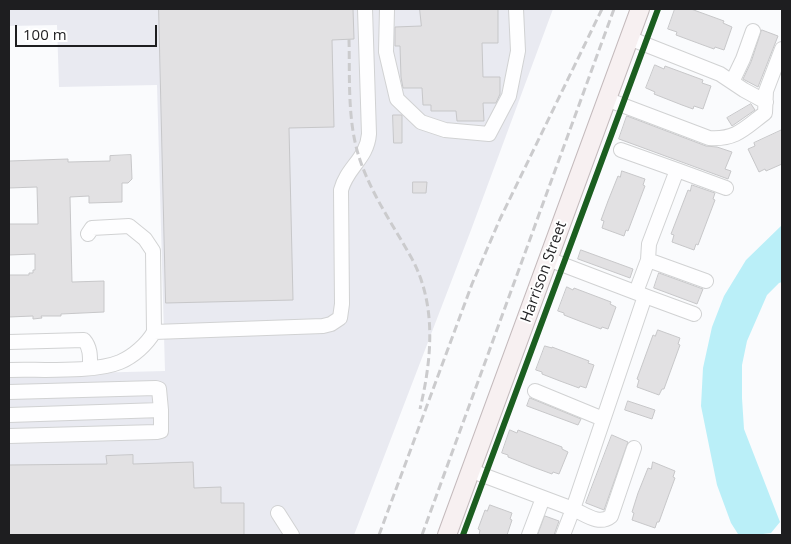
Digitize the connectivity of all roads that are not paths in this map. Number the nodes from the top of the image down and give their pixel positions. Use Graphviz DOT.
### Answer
graph roads {
  1 [pos="365,9"];
  2 [pos="387,9"];
  3 [pos="516,9"];
  4 [pos="640,9"];
  5 [pos="753,31"];
  6 [pos="629,38"];
  7 [pos="782,49"];
  8 [pos="732,82"];
  9 [pos="606,99"];
  10 [pos="766,102"];
  11 [pos="622,150"];
  12 [pos="677,170"];
  13 [pos="726,188"];
  14 [pos="88,234"];
  15 [pos="548,259"];
  16 [pos="648,260"];
  17 [pos="706,281"];
  18 [pos="641,294"];
  19 [pos="694,314"];
  20 [pos="154,332"];
  21 [pos="9,342"];
  22 [pos="90,368"];
  23 [pos="9,370"];
  24 [pos="56,391"];
  25 [pos="535,391"];
  26 [pos="9,392"];
  27 [pos="161,410"];
  28 [pos="57,413"];
  29 [pos="9,415"];
  30 [pos="603,419"];
  31 [pos="57,435"];
  32 [pos="9,436"];
  33 [pos="634,448"];
  34 [pos="472,470"];
  35 [pos="543,498"];
  36 [pos="573,509"];
  37 [pos="278,513"];
  38 [pos="292,535"];
  39 [pos="448,535"];
  40 [pos="529,535"];
  41 [pos="563,535"];
  1 -- 20 [label="lane"];
  2 -- 3 [label="lane"];
  4 -- 6 [label="main road, Harrison Street"];
  5 -- 8 [label="lane"];
  6 -- 8 [label="lane"];
  6 -- 9 [label="main road, Harrison Street"];
  7 -- 10 [label="lane"];
  8 -- 10 [label="lane"];
  9 -- 10 [label="lane"];
  9 -- 15 [label="main road, Harrison Street"];
  11 -- 12 [label="lane"];
  12 -- 13 [label="lane"];
  12 -- 16 [label="lane"];
  14 -- 20 [label="lane"];
  15 -- 18 [label="lane"];
  15 -- 34 [label="main road, Harrison Street"];
  16 -- 17 [label="lane"];
  16 -- 18 [label="lane"];
  18 -- 19 [label="lane"];
  18 -- 30 [label="lane"];
  20 -- 22 [label="lane"];
  21 -- 22 [label="lane"];
  22 -- 23 [label="lane"];
  24 -- 26 [label="lane"];
  24 -- 27 [label="lane"];
  24 -- 28 [label="lane"];
  25 -- 30 [label="lane"];
  27 -- 28 [label="lane"];
  27 -- 31 [label="lane"];
  28 -- 29 [label="lane"];
  28 -- 31 [label="lane"];
  30 -- 36 [label="lane"];
  31 -- 32 [label="lane"];
  33 -- 36 [label="lane"];
  34 -- 35 [label="lane"];
  34 -- 39 [label="main road, Harrison Street"];
  35 -- 36 [label="lane"];
  35 -- 40 [label="lane"];
  36 -- 41 [label="lane"];
  37 -- 38 [label="lane"];
}
